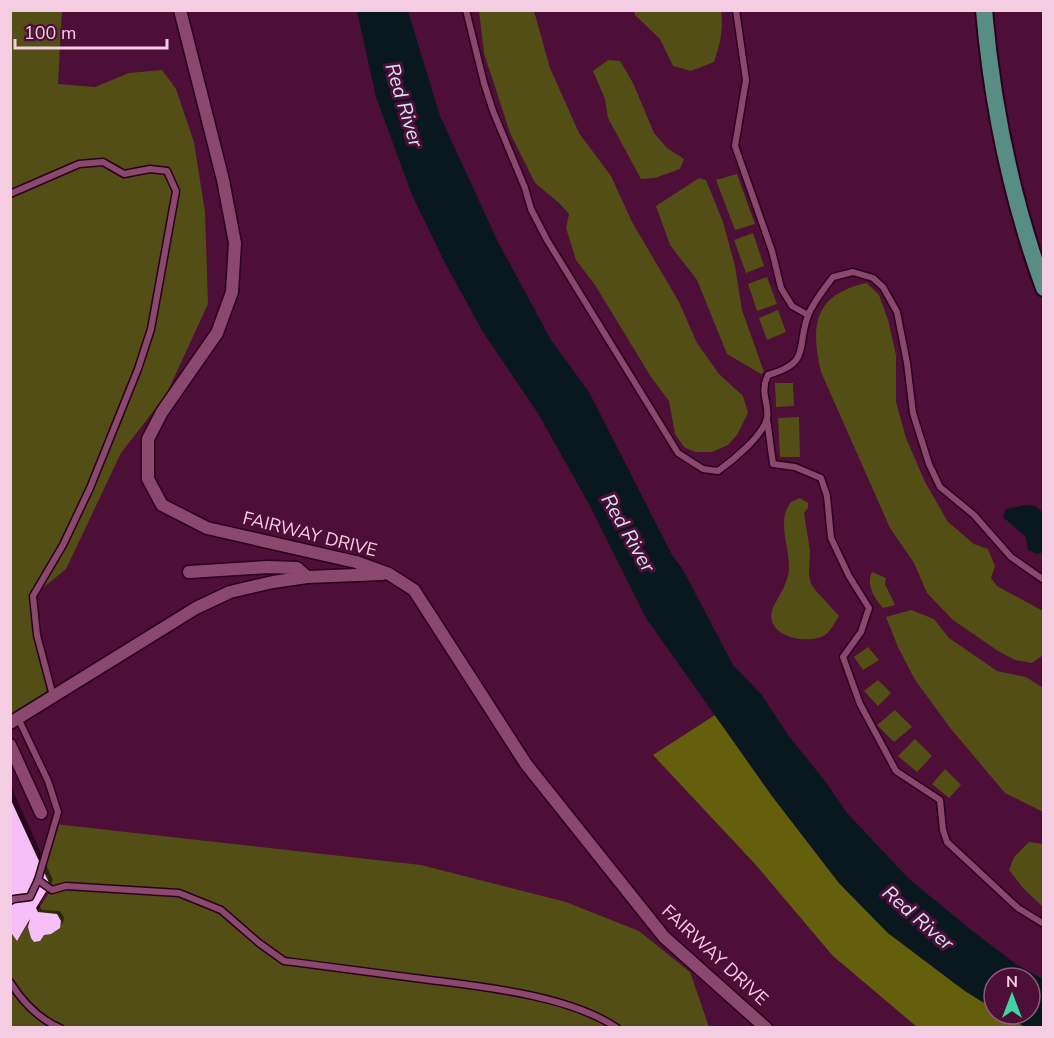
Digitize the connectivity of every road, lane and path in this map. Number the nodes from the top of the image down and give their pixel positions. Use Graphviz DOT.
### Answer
graph roads {
  1 [pos="180,10"];
  2 [pos="466,10"];
  3 [pos="736,10"];
  4 [pos="984,10"];
  5 [pos="10,194"];
  6 [pos="1044,288"];
  7 [pos="808,315"];
  8 [pos="767,418"];
  9 [pos="189,572"];
  10 [pos="389,574"];
  11 [pos="307,577"];
  12 [pos="1044,580"];
  13 [pos="53,696"];
  14 [pos="14,721"];
  15 [pos="10,744"];
  16 [pos="41,813"];
  17 [pos="39,880"];
  18 [pos="10,901"];
  19 [pos="1044,924"];
  20 [pos="10,982"];
  21 [pos="60,1028"];
  22 [pos="617,1028"];
  23 [pos="766,1028"];
  1 -- 10 [label="street, FAIRWAY DRIVE"];
  2 -- 8 [label="lane"];
  3 -- 7 [label="lane"];
  4 -- 6 [label="main road"];
  5 -- 13 [label="lane"];
  7 -- 8 [label="lane"];
  7 -- 12 [label="lane"];
  8 -- 19 [label="lane"];
  9 -- 11 [label="street"];
  10 -- 11 [label="street"];
  10 -- 23 [label="street, FAIRWAY DRIVE"];
  11 -- 13 [label="street"];
  13 -- 14 [label="street"];
  14 -- 17 [label="lane"];
  15 -- 16 [label="street"];
  17 -- 18 [label="lane"];
  17 -- 22 [label="lane"];
  20 -- 21 [label="lane"];
}
